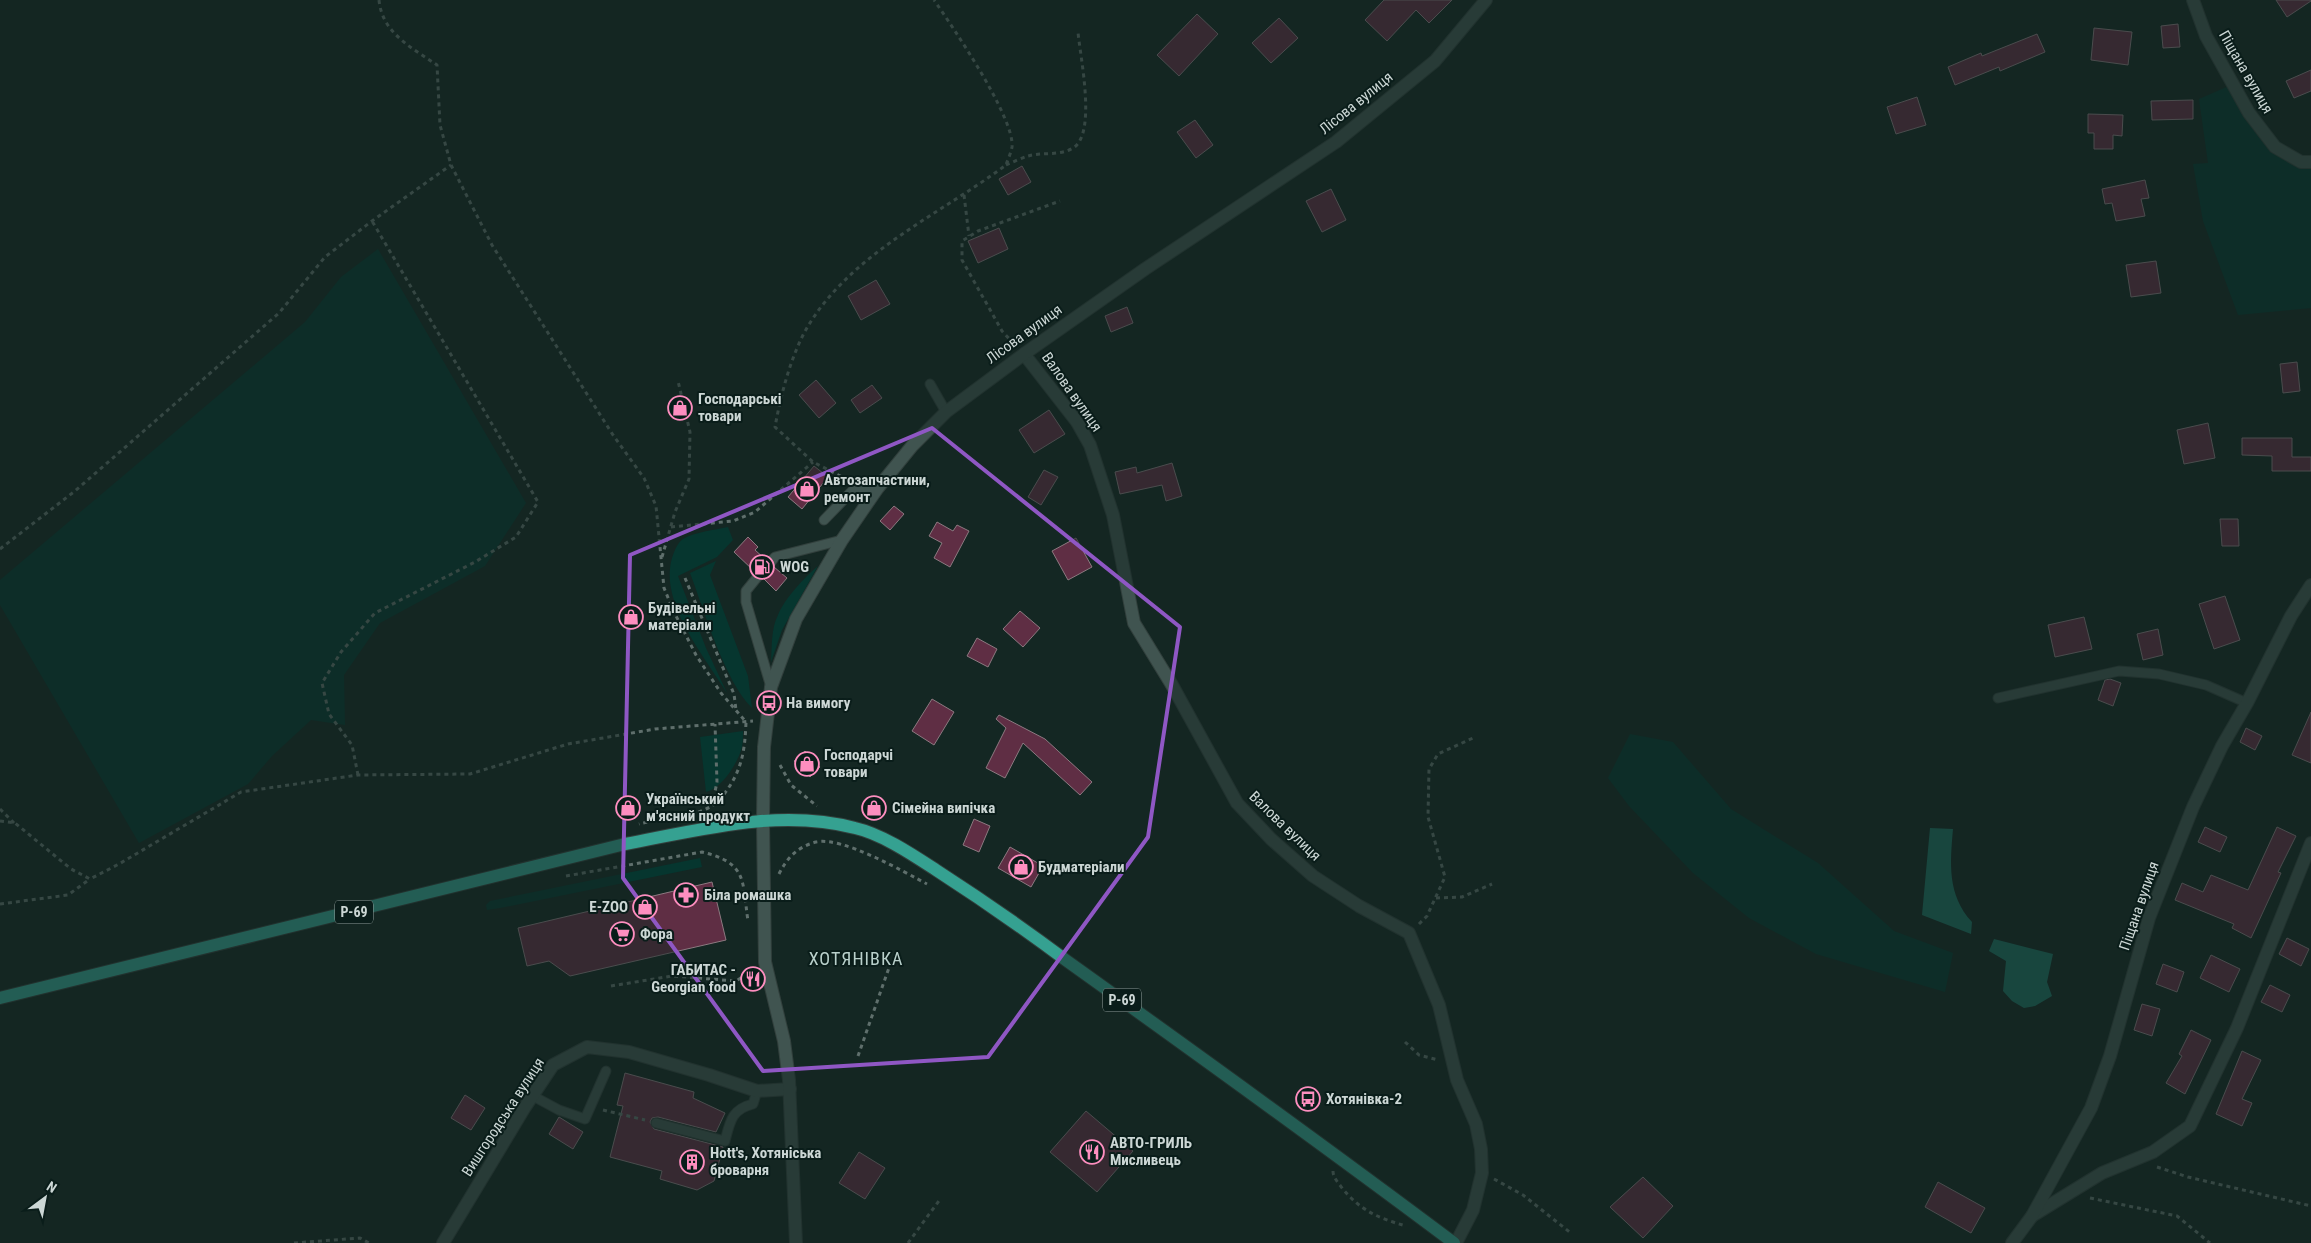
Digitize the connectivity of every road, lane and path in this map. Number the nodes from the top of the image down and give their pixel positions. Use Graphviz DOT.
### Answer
graph roads {
  1 [pos="379,0"];
  2 [pos="934,0"];
  3 [pos="1486,0"];
  4 [pos="2192,0"];
  5 [pos="1078,32"];
  6 [pos="2311,162"];
  7 [pos="1006,165"];
  8 [pos="451,166"];
  9 [pos="964,195"];
  10 [pos="1060,201"];
  11 [pos="372,220"];
  12 [pos="970,237"];
  13 [pos="1024,354"];
  14 [pos="678,381"];
  15 [pos="930,384"];
  16 [pos="946,412"];
  17 [pos="813,462"];
  18 [pos="849,480"];
  19 [pos="877,489"];
  20 [pos="824,520"];
  21 [pos="671,527"];
  22 [pos="842,540"];
  23 [pos="0,550"];
  24 [pos="661,560"];
  25 [pos="770,563"];
  26 [pos="759,575"];
  27 [pos="685,578"];
  28 [pos="2311,585"];
  29 [pos="771,687"];
  30 [pos="1998,698"];
  31 [pos="2247,704"];
  32 [pos="736,711"];
  33 [pos="766,719"];
  34 [pos="746,722"];
  35 [pos="715,724"];
  36 [pos="1473,738"];
  37 [pos="778,759"];
  38 [pos="358,776"];
  39 [pos="712,807"];
  40 [pos="0,809"];
  41 [pos="825,809"];
  42 [pos="0,821"];
  43 [pos="763,821"];
  44 [pos="15,823"];
  45 [pos="635,825"];
  46 [pos="2311,843"];
  47 [pos="564,876"];
  48 [pos="90,879"];
  49 [pos="777,881"];
  50 [pos="1492,884"];
  51 [pos="933,887"];
  52 [pos="1436,898"];
  53 [pos="0,904"];
  54 [pos="748,922"];
  55 [pos="1409,933"];
  56 [pos="765,962"];
  57 [pos="891,962"];
  58 [pos="611,986"];
  59 [pos="0,998"];
  60 [pos="1405,1042"];
  61 [pos="858,1056"];
  62 [pos="1453,1064"];
  63 [pos="606,1071"];
  64 [pos="790,1090"];
  65 [pos="757,1092"];
  66 [pos="533,1096"];
  67 [pos="590,1107"];
  68 [pos="656,1122"];
  69 [pos="2135,1159"];
  70 [pos="1332,1166"];
  71 [pos="1482,1173"];
  72 [pos="2066,1194"];
  73 [pos="941,1198"];
  74 [pos="2311,1206"];
  75 [pos="2032,1216"];
  76 [pos="1413,1229"];
  77 [pos="1572,1234"];
  78 [pos="294,1243"];
  79 [pos="369,1243"];
  80 [pos="442,1243"];
  81 [pos="796,1243"];
  82 [pos="908,1243"];
  83 [pos="1455,1243"];
  84 [pos="2012,1243"];
  85 [pos="2210,1243"];
  1 -- 8 [label="path"];
  2 -- 7 [label="path"];
  3 -- 13 [label="street, Лісова вулиця"];
  4 -- 6 [label="street, Піщана вулиця"];
  5 -- 7 [label="path"];
  7 -- 9 [label="path"];
  8 -- 11 [label="path"];
  8 -- 24 [label="path"];
  9 -- 12 [label="path"];
  9 -- 17 [label="path"];
  10 -- 12 [label="path"];
  11 -- 23 [label="path"];
  11 -- 38 [label="path"];
  12 -- 13 [label="path"];
  13 -- 16 [label="street, Лісова вулиця"];
  13 -- 55 [label="street, Валова вулиця"];
  14 -- 21 [label="path"];
  15 -- 16 [label="lane"];
  16 -- 19 [label="street, Лісова вулиця"];
  17 -- 18 [label="path"];
  17 -- 21 [label="path"];
  19 -- 20 [label="lane"];
  19 -- 22 [label="street, Лісова вулиця"];
  21 -- 24 [label="path"];
  22 -- 25 [label="lane"];
  22 -- 29 [label="street, Лісова вулиця"];
  24 -- 32 [label="path"];
  26 -- 29 [label="lane"];
  27 -- 32 [label="path"];
  28 -- 31 [label="street, Піщана вулиця"];
  29 -- 33 [label="street, Лісова вулиця"];
  30 -- 31 [label="lane"];
  31 -- 75 [label="street, Піщана вулиця"];
  32 -- 34 [label="path"];
  33 -- 34 [label="path"];
  33 -- 43 [label="street, Лісова вулиця"];
  34 -- 35 [label="path"];
  34 -- 39 [label="path"];
  35 -- 38 [label="path"];
  35 -- 39 [label="path"];
  36 -- 52 [label="path"];
  37 -- 41 [label="path"];
  38 -- 48 [label="path"];
  39 -- 45 [label="path"];
  40 -- 44 [label="path"];
  42 -- 44 [label="path"];
  43 -- 56 [label="street, Лісова вулиця"];
  43 -- 59 [label="main road, Р-69"];
  43 -- 83 [label="main road, Р-69"];
  44 -- 48 [label="path"];
  46 -- 69 [label="street"];
  47 -- 54 [label="path"];
  48 -- 53 [label="path"];
  49 -- 51 [label="path"];
  50 -- 52 [label="path"];
  52 -- 55 [label="path"];
  55 -- 62 [label="street"];
  56 -- 58 [label="path"];
  56 -- 64 [label="street, Лісова вулиця"];
  57 -- 61 [label="path"];
  60 -- 62 [label="path"];
  62 -- 71 [label="street"];
  63 -- 67 [label="lane"];
  64 -- 65 [label="street, Вишгородська вулиця"];
  64 -- 81 [label="street, Лісова вулиця"];
  65 -- 66 [label="street, Вишгородська вулиця"];
  65 -- 68 [label="lane"];
  66 -- 67 [label="lane"];
  66 -- 80 [label="street, Вишгородська вулиця"];
  67 -- 68 [label="path"];
  69 -- 72 [label="street"];
  69 -- 74 [label="path"];
  70 -- 76 [label="path"];
  71 -- 77 [label="path"];
  71 -- 83 [label="street"];
  72 -- 75 [label="street"];
  72 -- 85 [label="path"];
  73 -- 82 [label="path"];
  75 -- 84 [label="street, Піщана вулиця"];
  78 -- 79 [label="path"];
}
